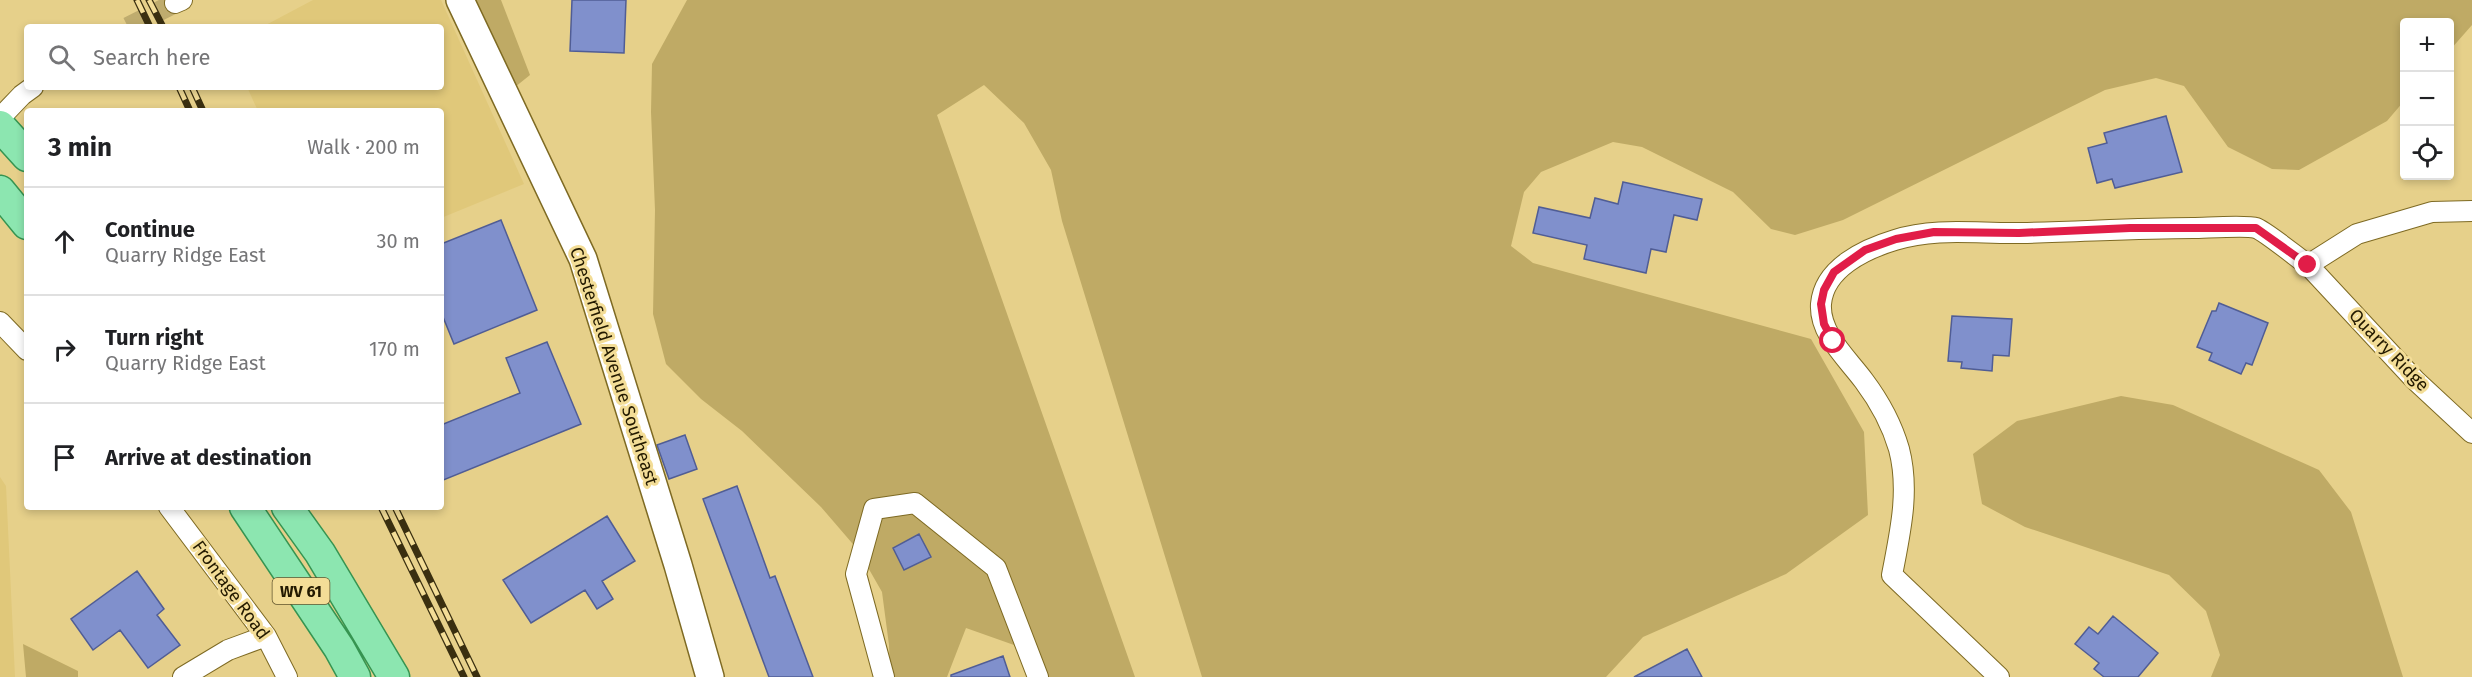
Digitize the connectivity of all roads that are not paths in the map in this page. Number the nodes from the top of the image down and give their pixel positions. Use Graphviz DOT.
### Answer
graph roads {
  1 [pos="460,0"];
  2 [pos="29,90"];
  3 [pos="0,118"];
  4 [pos="0,126"];
  5 [pos="24,153"];
  6 [pos="0,191"];
  7 [pos="2472,211"];
  8 [pos="24,221"];
  9 [pos="2308,265"];
  10 [pos="0,322"];
  11 [pos="24,347"];
  12 [pos="2472,433"];
  13 [pos="171,510"];
  14 [pos="247,510"];
  15 [pos="289,510"];
  16 [pos="266,636"];
  17 [pos="183,677"];
  18 [pos="287,677"];
  19 [pos="355,677"];
  20 [pos="394,677"];
  21 [pos="710,677"];
  22 [pos="884,677"];
  23 [pos="1038,677"];
  24 [pos="1999,677"];
  1 -- 21 [label="street, Chesterfield Avenue Southeast"];
  2 -- 3 [label="street"];
  4 -- 5 [label="main road"];
  6 -- 8 [label="main road"];
  7 -- 9 [label="street"];
  9 -- 12 [label="street, Quarry Ridge"];
  9 -- 24 [label="street, Quarry Ridge"];
  10 -- 11 [label="street"];
  13 -- 16 [label="street, Frontage Road"];
  14 -- 19 [label="main road, WV 61"];
  15 -- 20 [label="main road, WV 61"];
  16 -- 17 [label="street"];
  16 -- 18 [label="street, Frontage Road"];
  22 -- 23 [label="street"];
}
